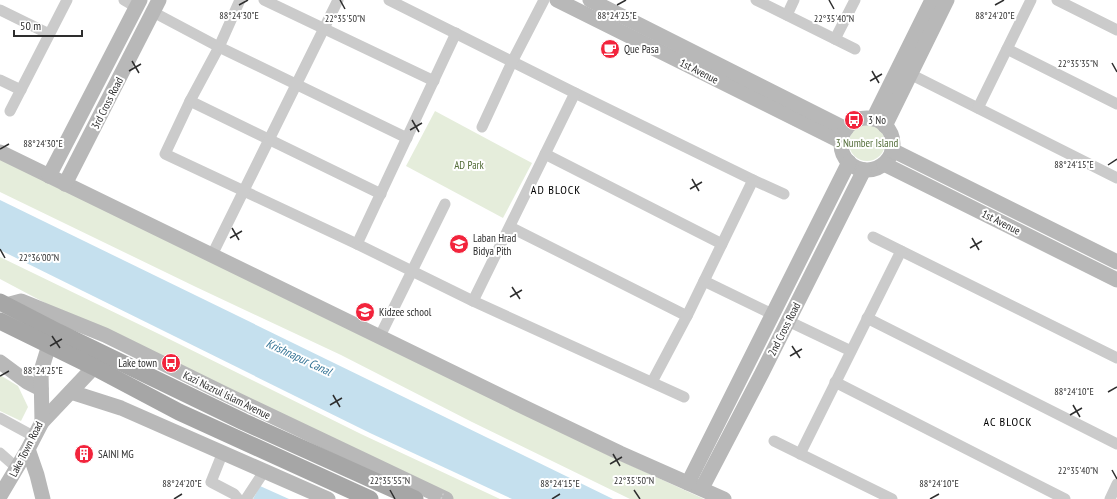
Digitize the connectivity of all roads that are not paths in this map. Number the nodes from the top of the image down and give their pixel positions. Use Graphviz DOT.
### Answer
graph roads {
  1 [pos="67,0"];
  2 [pos="240,0"];
  3 [pos="264,0"];
  4 [pos="338,0"];
  5 [pos="389,0"];
  6 [pos="544,0"];
  7 [pos="557,0"];
  8 [pos="590,0"];
  9 [pos="756,0"];
  10 [pos="794,0"];
  11 [pos="855,0"];
  12 [pos="932,0"];
  13 [pos="947,0"];
  14 [pos="1031,0"];
  15 [pos="1057,0"];
  16 [pos="133,2"];
  17 [pos="156,6"];
  18 [pos="0,10"];
  19 [pos="787,15"];
  20 [pos="324,28"];
  21 [pos="1117,30"];
  22 [pos="49,34"];
  23 [pos="456,34"];
  24 [pos="835,39"];
  25 [pos="917,45"];
  26 [pos="219,47"];
  27 [pos="115,49"];
  28 [pos="855,49"];
  29 [pos="1007,49"];
  30 [pos="130,56"];
  31 [pos="512,62"];
  32 [pos="910,74"];
  33 [pos="0,80"];
  34 [pos="434,81"];
  35 [pos="296,84"];
  36 [pos="21,90"];
  37 [pos="575,93"];
  38 [pos="190,101"];
  39 [pos="1117,104"];
  40 [pos="978,108"];
  41 [pos="10,111"];
  42 [pos="879,122"];
  43 [pos="482,127"];
  44 [pos="844,136"];
  45 [pos="407,138"];
  46 [pos="269,139"];
  47 [pos="892,150"];
  48 [pos="0,152"];
  49 [pos="545,154"];
  50 [pos="849,162"];
  51 [pos="884,164"];
  52 [pos="864,170"];
  53 [pos="49,176"];
  54 [pos="1117,178"];
  55 [pos="753,180"];
  56 [pos="65,184"];
  57 [pos="243,191"];
  58 [pos="381,194"];
  59 [pos="784,194"];
  60 [pos="445,204"];
  61 [pos="1004,206"];
  62 [pos="997,220"];
  63 [pos="510,227"];
  64 [pos="872,236"];
  65 [pos="358,244"];
  66 [pos="722,244"];
  67 [pos="901,250"];
  68 [pos="212,255"];
  69 [pos="1117,262"];
  70 [pos="412,271"];
  71 [pos="791,276"];
  72 [pos="1117,280"];
  73 [pos="704,281"];
  74 [pos="806,284"];
  75 [pos="473,301"];
  76 [pos="3,303"];
  77 [pos="772,314"];
  78 [pos="687,316"];
  79 [pos="867,318"];
  80 [pos="0,321"];
  81 [pos="788,321"];
  82 [pos="380,336"];
  83 [pos="54,339"];
  84 [pos="851,351"];
  85 [pos="1117,358"];
  86 [pos="0,362"];
  87 [pos="747,365"];
  88 [pos="94,367"];
  89 [pos="762,373"];
  90 [pos="652,382"];
  91 [pos="835,382"];
  92 [pos="41,389"];
  93 [pos="71,392"];
  94 [pos="684,397"];
  95 [pos="0,418"];
  96 [pos="42,422"];
  97 [pos="244,422"];
  98 [pos="239,439"];
  99 [pos="774,441"];
  100 [pos="31,443"];
  101 [pos="1117,444"];
  102 [pos="223,452"];
  103 [pos="0,453"];
  104 [pos="800,454"];
  105 [pos="17,468"];
  106 [pos="264,470"];
  107 [pos="688,483"];
  108 [pos="1117,484"];
  109 [pos="702,488"];
  110 [pos="0,496"];
  111 [pos="445,496"];
  112 [pos="43,499"];
  113 [pos="238,499"];
  114 [pos="246,499"];
  115 [pos="328,499"];
  116 [pos="370,499"];
  117 [pos="415,499"];
  118 [pos="724,499"];
  119 [pos="892,499"];
  120 [pos="1065,499"];
  121 [pos="1110,499"];
  1 -- 22 [label="street"];
  2 -- 26 [label="street"];
  3 -- 20 [label="street"];
  4 -- 20 [label="street"];
  5 -- 23 [label="street"];
  6 -- 31 [label="street"];
  7 -- 44 [label="street, 1st Avenue"];
  8 -- 44 [label="street"];
  9 -- 19 [label="street"];
  10 -- 19 [label="street"];
  11 -- 24 [label="street"];
  12 -- 25 [label="street"];
  13 -- 25 [label="street"];
  14 -- 29 [label="street"];
  15 -- 21 [label="street"];
  16 -- 27 [label="street, 3rd Cross Road"];
  17 -- 26 [label="street"];
  17 -- 30 [label="street, 3rd Cross Road"];
  18 -- 22 [label="street"];
  19 -- 24 [label="street"];
  20 -- 34 [label="street"];
  20 -- 35 [label="street"];
  22 -- 36 [label="street"];
  23 -- 31 [label="street"];
  23 -- 34 [label="street"];
  24 -- 28 [label="street"];
  25 -- 32 [label="street"];
  25 -- 42 [label="street"];
  26 -- 35 [label="street"];
  26 -- 38 [label="street"];
  27 -- 30 [label="street"];
  27 -- 53 [label="street, 3rd Cross Road"];
  29 -- 39 [label="street"];
  29 -- 40 [label="street"];
  30 -- 56 [label="street, 3rd Cross Road"];
  31 -- 37 [label="street"];
  31 -- 43 [label="street"];
  32 -- 40 [label="street"];
  32 -- 42 [label="street"];
  33 -- 36 [label="street"];
  34 -- 45 [label="street"];
  35 -- 45 [label="street"];
  35 -- 46 [label="street"];
  36 -- 41 [label="street"];
  37 -- 49 [label="street"];
  37 -- 55 [label="street"];
  38 -- 46 [label="street"];
  38 -- 57 [label="street"];
  40 -- 54 [label="street"];
  42 -- 44 [label="street"];
  42 -- 47 [label="street"];
  44 -- 50 [label="street"];
  45 -- 58 [label="street"];
  46 -- 57 [label="street"];
  46 -- 58 [label="street"];
  47 -- 51 [label="street"];
  47 -- 61 [label="street, 1st Avenue"];
  48 -- 53 [label="street"];
  49 -- 63 [label="street"];
  49 -- 66 [label="street"];
  50 -- 52 [label="street"];
  50 -- 71 [label="street"];
  51 -- 52 [label="street"];
  51 -- 62 [label="street, 1st Avenue"];
  52 -- 74 [label="street, 2nd Cross Road"];
  53 -- 56 [label="street"];
  55 -- 59 [label="street"];
  55 -- 66 [label="street"];
  56 -- 68 [label="street"];
  57 -- 65 [label="street"];
  57 -- 68 [label="street"];
  58 -- 65 [label="street"];
  60 -- 70 [label="street"];
  61 -- 62 [label="street"];
  61 -- 69 [label="street, 1st Avenue"];
  62 -- 72 [label="street, 1st Avenue"];
  63 -- 75 [label="street"];
  63 -- 78 [label="street"];
  64 -- 67 [label="street"];
  65 -- 70 [label="street"];
  66 -- 73 [label="street"];
  67 -- 79 [label="street"];
  67 -- 85 [label="street"];
  68 -- 82 [label="street"];
  70 -- 75 [label="street"];
  70 -- 82 [label="street"];
  71 -- 74 [label="street"];
  71 -- 77 [label="street"];
  73 -- 77 [label="street"];
  73 -- 78 [label="street"];
  74 -- 81 [label="street, 2nd Cross Road"];
  75 -- 90 [label="street"];
  76 -- 83 [label="main road, Kazi Nazrul Islam Avenue"];
  76 -- 111 [label="street, Kazi Nazrul Islam Avenue"];
  77 -- 87 [label="street"];
  78 -- 90 [label="street"];
  79 -- 84 [label="street"];
  79 -- 101 [label="street"];
  80 -- 83 [label="main road, Kazi Nazrul Islam Avenue"];
  81 -- 84 [label="street"];
  81 -- 89 [label="street, 2nd Cross Road"];
  82 -- 107 [label="street"];
  83 -- 88 [label="main road, Kazi Nazrul Islam Avenue"];
  83 -- 92 [label="street, Lake Town Road"];
  83 -- 97 [label="main road, Kazi Nazrul Islam Avenue"];
  84 -- 91 [label="street"];
  86 -- 92 [label="street"];
  87 -- 89 [label="street"];
  87 -- 107 [label="street"];
  88 -- 93 [label="street"];
  88 -- 98 [label="main road, Kazi Nazrul Islam Avenue"];
  89 -- 109 [label="street, 2nd Cross Road"];
  90 -- 94 [label="street"];
  91 -- 104 [label="street"];
  91 -- 120 [label="street"];
  92 -- 96 [label="street, Lake Town Road"];
  93 -- 96 [label="street"];
  93 -- 102 [label="street"];
  95 -- 100 [label="street"];
  96 -- 100 [label="street, Lake Town Road"];
  97 -- 98 [label="main road"];
  97 -- 117 [label="main road, Kazi Nazrul Islam Avenue"];
  98 -- 116 [label="main road, Kazi Nazrul Islam Avenue"];
  99 -- 104 [label="street"];
  100 -- 105 [label="street, Lake Town Road"];
  100 -- 112 [label="street"];
  102 -- 106 [label="street"];
  102 -- 113 [label="street"];
  103 -- 105 [label="street"];
  104 -- 119 [label="street"];
  105 -- 110 [label="street, Lake Town Road"];
  106 -- 114 [label="street"];
  106 -- 115 [label="street"];
  107 -- 109 [label="street"];
  108 -- 121 [label="street"];
  109 -- 118 [label="street"];
}
